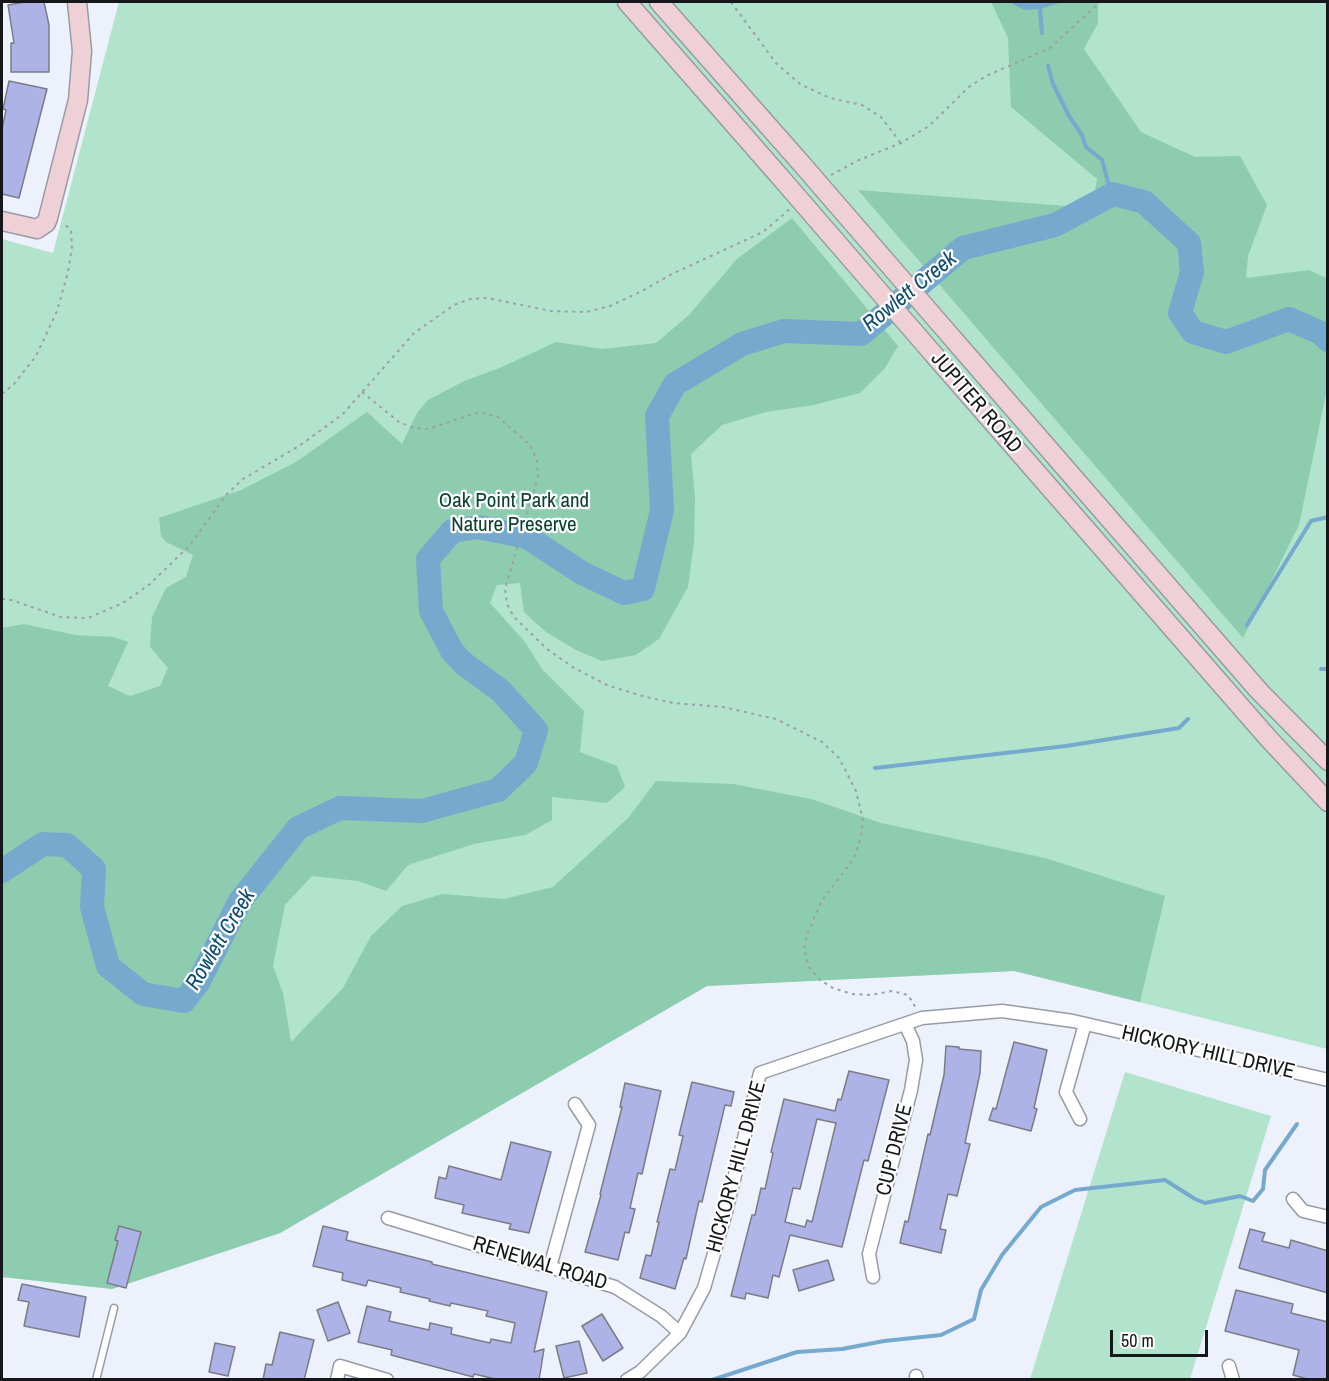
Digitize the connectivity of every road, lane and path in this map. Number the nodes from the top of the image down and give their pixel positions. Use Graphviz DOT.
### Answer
graph roads {
  1 [pos="77,2"];
  2 [pos="627,2"];
  3 [pos="659,2"];
  4 [pos="730,2"];
  5 [pos="1100,2"];
  6 [pos="901,142"];
  7 [pos="832,175"];
  8 [pos="797,203"];
  9 [pos="2,221"];
  10 [pos="45,223"];
  11 [pos="362,392"];
  12 [pos="2,394"];
  13 [pos="2,599"];
  14 [pos="1328,761"];
  15 [pos="1328,802"];
  16 [pos="922,1018"];
  17 [pos="905,1024"];
  18 [pos="1085,1024"];
  19 [pos="1328,1080"];
  20 [pos="575,1104"];
  21 [pos="1080,1119"];
  22 [pos="1293,1199"];
  23 [pos="1328,1217"];
  24 [pos="388,1218"];
  25 [pos="550,1267"];
  26 [pos="873,1277"];
  27 [pos="114,1308"];
  28 [pos="680,1333"];
  29 [pos="1229,1366"];
  30 [pos="96,1380"];
  31 [pos="337,1380"];
  32 [pos="387,1380"];
  33 [pos="627,1380"];
  34 [pos="1233,1380"];
  1 -- 10 [label="main road"];
  2 -- 15 [label="main road, JUPITER ROAD, bridge"];
  3 -- 14 [label="main road, JUPITER ROAD, bridge"];
  4 -- 6 [label="path"];
  5 -- 6 [label="path"];
  6 -- 7 [label="path"];
  8 -- 11 [label="path"];
  9 -- 10 [label="main road"];
  10 -- 12 [label="path"];
  11 -- 13 [label="path"];
  11 -- 16 [label="path"];
  16 -- 17 [label="street, HICKORY HILL DRIVE"];
  16 -- 18 [label="street, HICKORY HILL DRIVE"];
  17 -- 26 [label="street, CUP DRIVE"];
  17 -- 28 [label="street, HICKORY HILL DRIVE"];
  18 -- 19 [label="street, HICKORY HILL DRIVE"];
  18 -- 21 [label="street"];
  20 -- 25 [label="street"];
  22 -- 23 [label="street"];
  24 -- 25 [label="street, RENEWAL ROAD"];
  25 -- 28 [label="street, RENEWAL ROAD"];
  27 -- 30 [label="lane"];
  28 -- 33 [label="street, HICKORY HILL DRIVE"];
  29 -- 34 [label="street"];
  31 -- 32 [label="street"];
}
